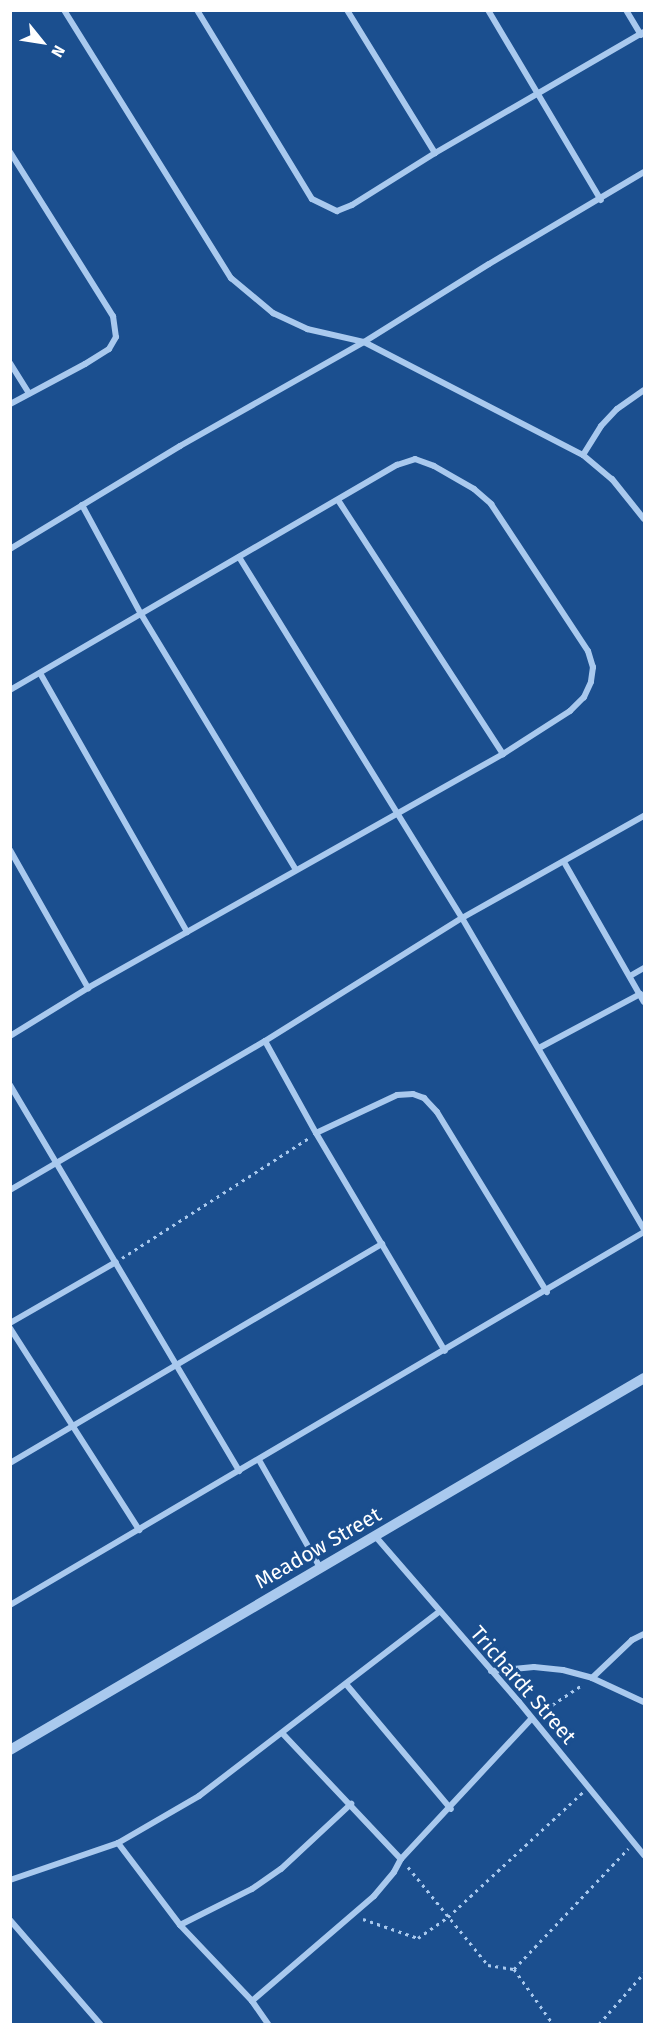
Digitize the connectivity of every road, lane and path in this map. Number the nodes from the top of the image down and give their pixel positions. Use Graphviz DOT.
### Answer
graph roads {
  1 [pos="64,10"];
  2 [pos="197,10"];
  3 [pos="347,10"];
  4 [pos="488,10"];
  5 [pos="626,10"];
  6 [pos="643,34"];
  7 [pos="538,94"];
  8 [pos="10,152"];
  9 [pos="435,153"];
  10 [pos="645,172"];
  11 [pos="601,200"];
  12 [pos="364,342"];
  13 [pos="10,363"];
  14 [pos="645,390"];
  15 [pos="29,393"];
  16 [pos="10,404"];
  17 [pos="583,455"];
  18 [pos="338,500"];
  19 [pos="82,505"];
  20 [pos="645,519"];
  21 [pos="10,549"];
  22 [pos="239,557"];
  23 [pos="141,614"];
  24 [pos="40,673"];
  25 [pos="10,690"];
  26 [pos="503,754"];
  27 [pos="398,814"];
  28 [pos="645,816"];
  29 [pos="10,850"];
  30 [pos="564,862"];
  31 [pos="296,870"];
  32 [pos="462,918"];
  33 [pos="187,932"];
  34 [pos="645,968"];
  35 [pos="630,976"];
  36 [pos="88,988"];
  37 [pos="640,994"];
  38 [pos="645,1002"];
  39 [pos="10,1036"];
  40 [pos="265,1041"];
  41 [pos="539,1048"];
  42 [pos="10,1085"];
  43 [pos="316,1133"];
  44 [pos="58,1163"];
  45 [pos="10,1190"];
  46 [pos="645,1231"];
  47 [pos="382,1244"];
  48 [pos="116,1262"];
  49 [pos="547,1292"];
  50 [pos="10,1323"];
  51 [pos="10,1328"];
  52 [pos="445,1351"];
  53 [pos="175,1365"];
  54 [pos="645,1377"];
  55 [pos="72,1426"];
  56 [pos="259,1460"];
  57 [pos="10,1462"];
  58 [pos="239,1471"];
  59 [pos="139,1530"];
  60 [pos="376,1537"];
  61 [pos="321,1569"];
  62 [pos="10,1605"];
  63 [pos="439,1612"];
  64 [pos="645,1634"];
  65 [pos="491,1671"];
  66 [pos="592,1678"];
  67 [pos="346,1684"];
  68 [pos="645,1702"];
  69 [pos="531,1719"];
  70 [pos="283,1734"];
  71 [pos="10,1750"];
  72 [pos="589,1787"];
  73 [pos="351,1804"];
  74 [pos="451,1809"];
  75 [pos="635,1842"];
  76 [pos="118,1843"];
  77 [pos="645,1855"];
  78 [pos="401,1859"];
  79 [pos="10,1880"];
  80 [pos="353,1915"];
  81 [pos="448,1917"];
  82 [pos="10,1920"];
  83 [pos="180,1924"];
  84 [pos="514,1969"];
  85 [pos="645,1973"];
  86 [pos="252,2001"];
  87 [pos="100,2025"];
  88 [pos="268,2025"];
  89 [pos="553,2025"];
  90 [pos="599,2025"];
  1 -- 12 [label="street"];
  2 -- 9 [label="street"];
  3 -- 9 [label="street"];
  4 -- 7 [label="street"];
  5 -- 6 [label="street"];
  6 -- 7 [label="street"];
  7 -- 9 [label="street"];
  7 -- 11 [label="street"];
  8 -- 15 [label="street"];
  10 -- 11 [label="street"];
  11 -- 12 [label="street"];
  12 -- 17 [label="street"];
  12 -- 19 [label="street"];
  13 -- 15 [label="street"];
  14 -- 17 [label="street"];
  15 -- 16 [label="street"];
  17 -- 20 [label="street"];
  18 -- 22 [label="street"];
  18 -- 26 [label="street"];
  18 -- 26 [label="street"];
  19 -- 21 [label="street"];
  19 -- 23 [label="street"];
  22 -- 23 [label="street"];
  22 -- 27 [label="street"];
  23 -- 24 [label="street"];
  23 -- 31 [label="street"];
  24 -- 25 [label="street"];
  24 -- 33 [label="street"];
  26 -- 27 [label="street"];
  27 -- 31 [label="street"];
  27 -- 32 [label="street"];
  28 -- 30 [label="street"];
  29 -- 36 [label="street"];
  30 -- 32 [label="street"];
  30 -- 35 [label="street"];
  31 -- 33 [label="street"];
  32 -- 40 [label="street"];
  32 -- 41 [label="street"];
  33 -- 36 [label="street"];
  34 -- 35 [label="street"];
  35 -- 37 [label="street"];
  36 -- 39 [label="street"];
  37 -- 38 [label="street"];
  37 -- 41 [label="street"];
  40 -- 43 [label="street"];
  40 -- 44 [label="street"];
  41 -- 46 [label="street"];
  42 -- 44 [label="street"];
  43 -- 47 [label="street"];
  43 -- 48 [label="path"];
  43 -- 49 [label="street"];
  44 -- 45 [label="street"];
  44 -- 48 [label="street"];
  46 -- 49 [label="street"];
  47 -- 52 [label="street"];
  47 -- 53 [label="street"];
  48 -- 50 [label="street"];
  48 -- 53 [label="street"];
  49 -- 52 [label="street"];
  51 -- 55 [label="street"];
  52 -- 56 [label="street"];
  53 -- 55 [label="street"];
  53 -- 58 [label="street"];
  54 -- 60 [label="street, Meadow Street"];
  55 -- 57 [label="street"];
  55 -- 59 [label="street"];
  56 -- 58 [label="street"];
  56 -- 61 [label="street"];
  58 -- 59 [label="street"];
  59 -- 62 [label="street"];
  60 -- 61 [label="street, Meadow Street"];
  60 -- 63 [label="street, Trichardt Street"];
  61 -- 71 [label="street, Meadow Street"];
  63 -- 65 [label="street, Trichardt Street"];
  63 -- 67 [label="street"];
  64 -- 66 [label="street"];
  65 -- 66 [label="street"];
  65 -- 69 [label="street, Trichardt Street"];
  66 -- 68 [label="street"];
  66 -- 69 [label="path"];
  67 -- 70 [label="street"];
  67 -- 74 [label="street"];
  69 -- 72 [label="street, Trichardt Street"];
  69 -- 74 [label="street"];
  70 -- 73 [label="street"];
  70 -- 76 [label="street"];
  72 -- 75 [label="street, Trichardt Street"];
  72 -- 81 [label="path"];
  73 -- 78 [label="street"];
  73 -- 83 [label="street"];
  74 -- 78 [label="street"];
  75 -- 77 [label="street, Trichardt Street"];
  75 -- 84 [label="path"];
  76 -- 79 [label="street"];
  76 -- 83 [label="street"];
  78 -- 80 [label="street"];
  78 -- 81 [label="path"];
  80 -- 81 [label="path"];
  80 -- 86 [label="street"];
  81 -- 84 [label="path"];
  82 -- 87 [label="street"];
  83 -- 86 [label="street"];
  84 -- 89 [label="path"];
  85 -- 90 [label="path"];
  86 -- 88 [label="street"];
}
